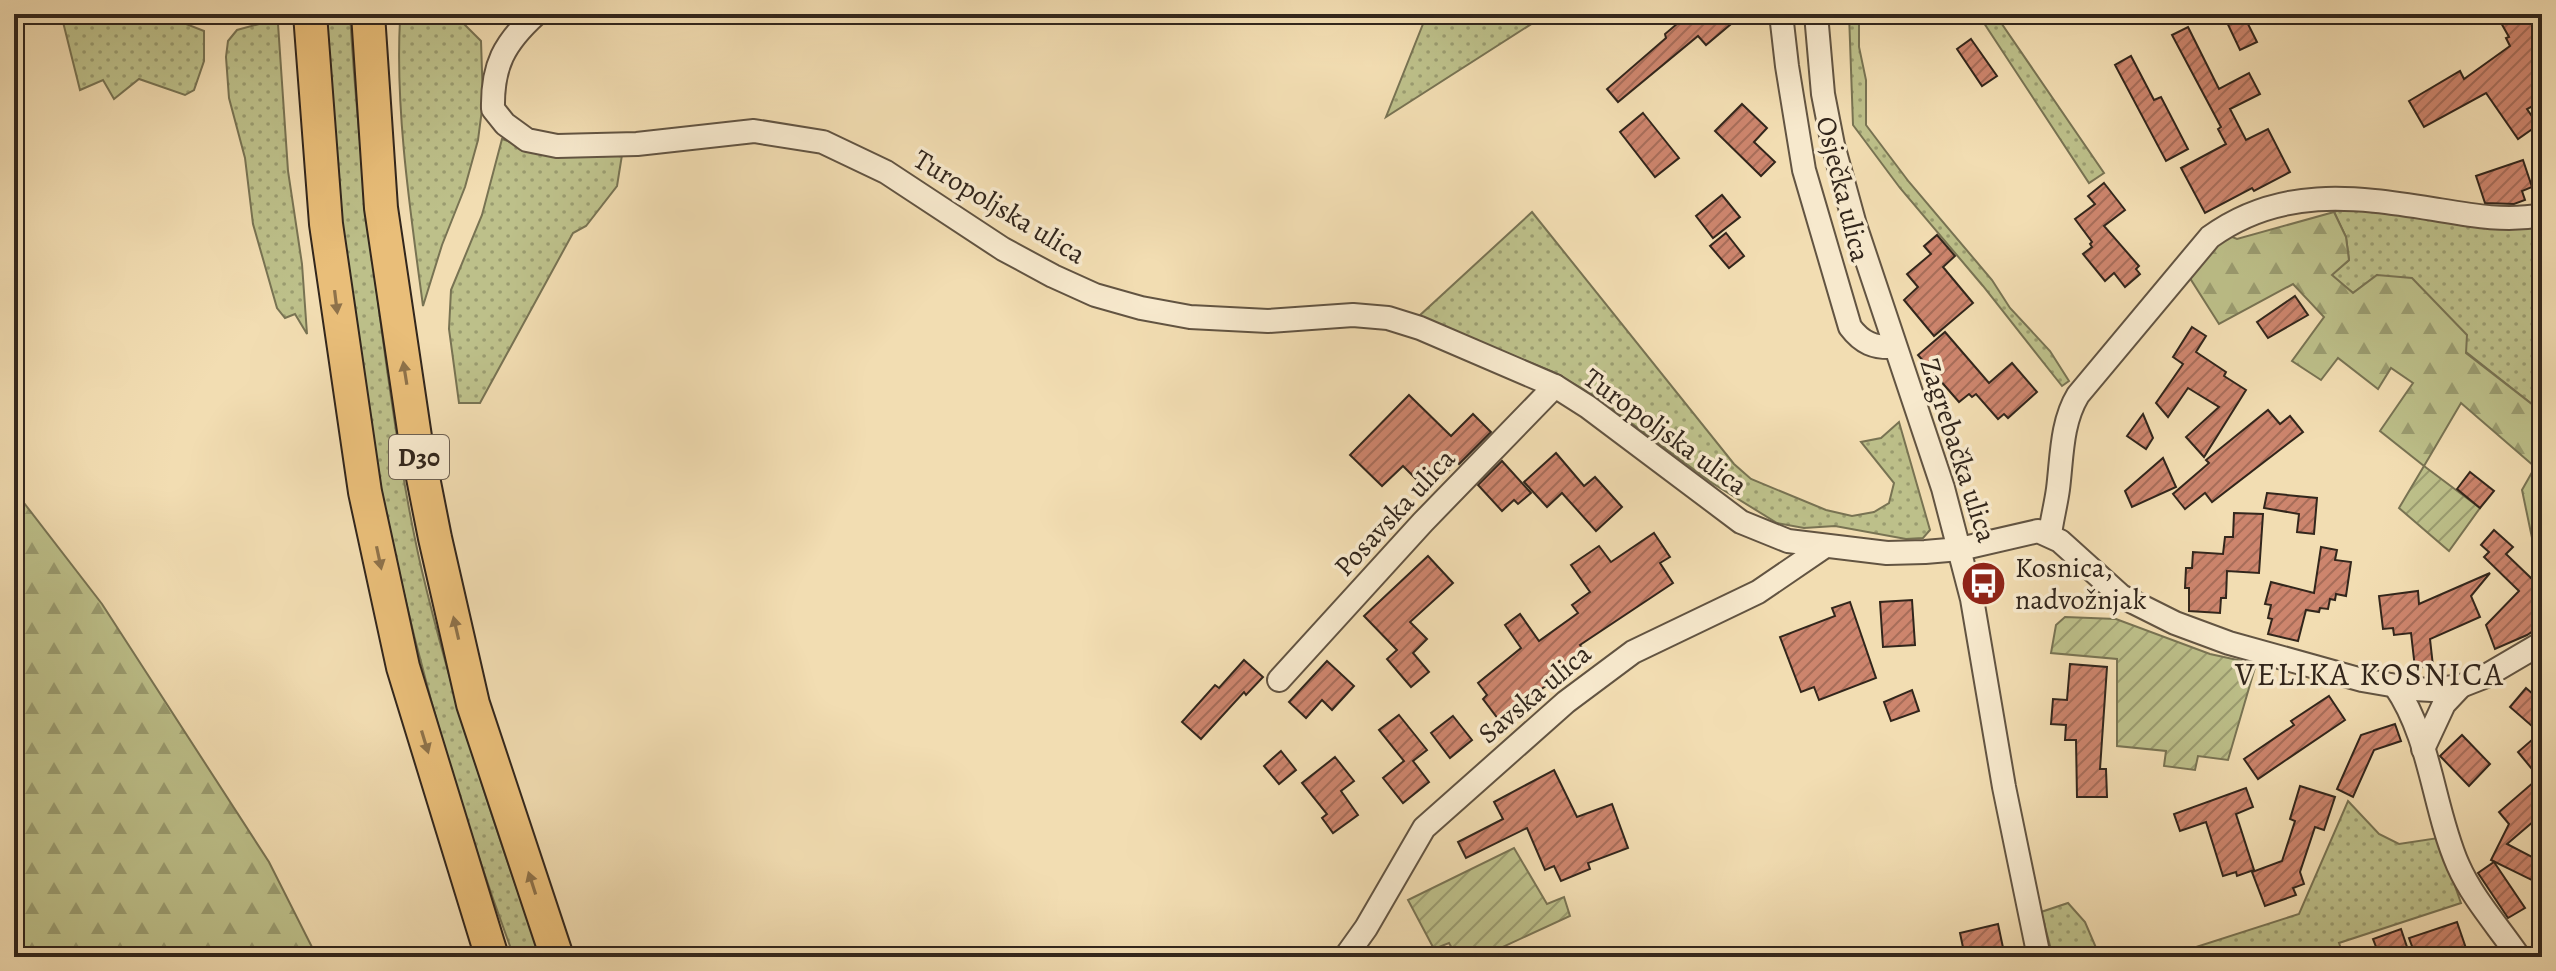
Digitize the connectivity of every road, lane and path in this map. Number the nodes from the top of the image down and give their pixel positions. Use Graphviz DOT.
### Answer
graph roads {
  1 [pos="290,14"];
  2 [pos="310,14"];
  3 [pos="368,14"];
  4 [pos="387,14"];
  5 [pos="536,14"];
  6 [pos="1781,14"];
  7 [pos="1818,16"];
  8 [pos="381,208"];
  9 [pos="2542,215"];
  10 [pos="326,224"];
  11 [pos="1894,347"];
  12 [pos="1555,386"];
  13 [pos="2050,534"];
  14 [pos="1824,547"];
  15 [pos="1960,549"];
  16 [pos="2542,643"];
  17 [pos="1279,680"];
  18 [pos="2395,686"];
  19 [pos="2461,686"];
  20 [pos="2423,749"];
  21 [pos="1346,956"];
  22 [pos="492,957"];
  23 [pos="557,957"];
  24 [pos="2039,957"];
  25 [pos="2519,957"];
  1 -- 10 [label="highway"];
  2 -- 10 [label="highway, D30"];
  3 -- 8 [label="highway, D30"];
  4 -- 8 [label="highway"];
  5 -- 12 [label="street, Turopoljska ulica"];
  6 -- 11 [label="street, Osječka ulica"];
  7 -- 11 [label="street, Zagrebačka ulica"];
  23 -- 8 [label="highway, D30, one-way"];
  9 -- 13 [label="street"];
  10 -- 22 [label="highway, D30, one-way"];
  11 -- 15 [label="street, Zagrebačka ulica"];
  12 -- 14 [label="street, Turopoljska ulica"];
  12 -- 17 [label="street, Posavska ulica"];
  13 -- 15 [label="street, Turopoljska ulica"];
  13 -- 18 [label="street"];
  14 -- 15 [label="street, Turopoljska ulica"];
  14 -- 21 [label="street, Savska ulica"];
  15 -- 24 [label="street, Zagrebačka ulica"];
  16 -- 19 [label="street"];
  18 -- 19 [label="street"];
  18 -- 20 [label="street"];
  19 -- 20 [label="street"];
  20 -- 25 [label="street"];
}
